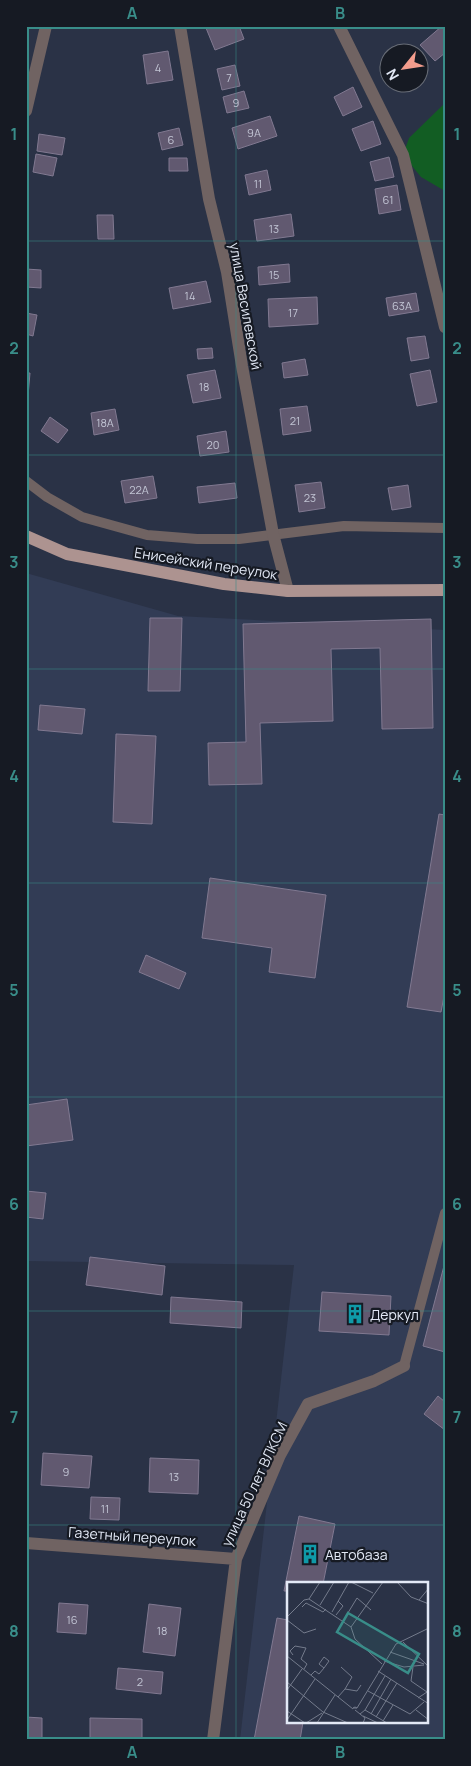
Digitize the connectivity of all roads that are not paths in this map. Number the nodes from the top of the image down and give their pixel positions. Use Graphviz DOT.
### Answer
graph roads {
  1 [pos="46,26"];
  2 [pos="180,26"];
  3 [pos="339,26"];
  4 [pos="26,112"];
  5 [pos="445,327"];
  6 [pos="26,481"];
  7 [pos="445,528"];
  8 [pos="273,534"];
  9 [pos="26,536"];
  10 [pos="445,590"];
  11 [pos="288,591"];
  12 [pos="445,1213"];
  13 [pos="404,1366"];
  14 [pos="26,1543"];
  15 [pos="236,1559"];
  16 [pos="213,1740"];
  1 -- 4 [label="street"];
  2 -- 8 [label="street, улица Василевской"];
  3 -- 5 [label="street"];
  6 -- 8 [label="lane"];
  7 -- 8 [label="lane"];
  8 -- 11 [label="street, улица Василевской"];
  9 -- 11 [label="main road, Енисейский переулок"];
  10 -- 11 [label="main road, Енисейский переулок"];
  12 -- 13 [label="lane"];
  13 -- 15 [label="street, улица 50 лет ВЛКСМ"];
  14 -- 15 [label="street, Газетный переулок"];
  15 -- 16 [label="street, улица 50 лет ВЛКСМ"];
}
